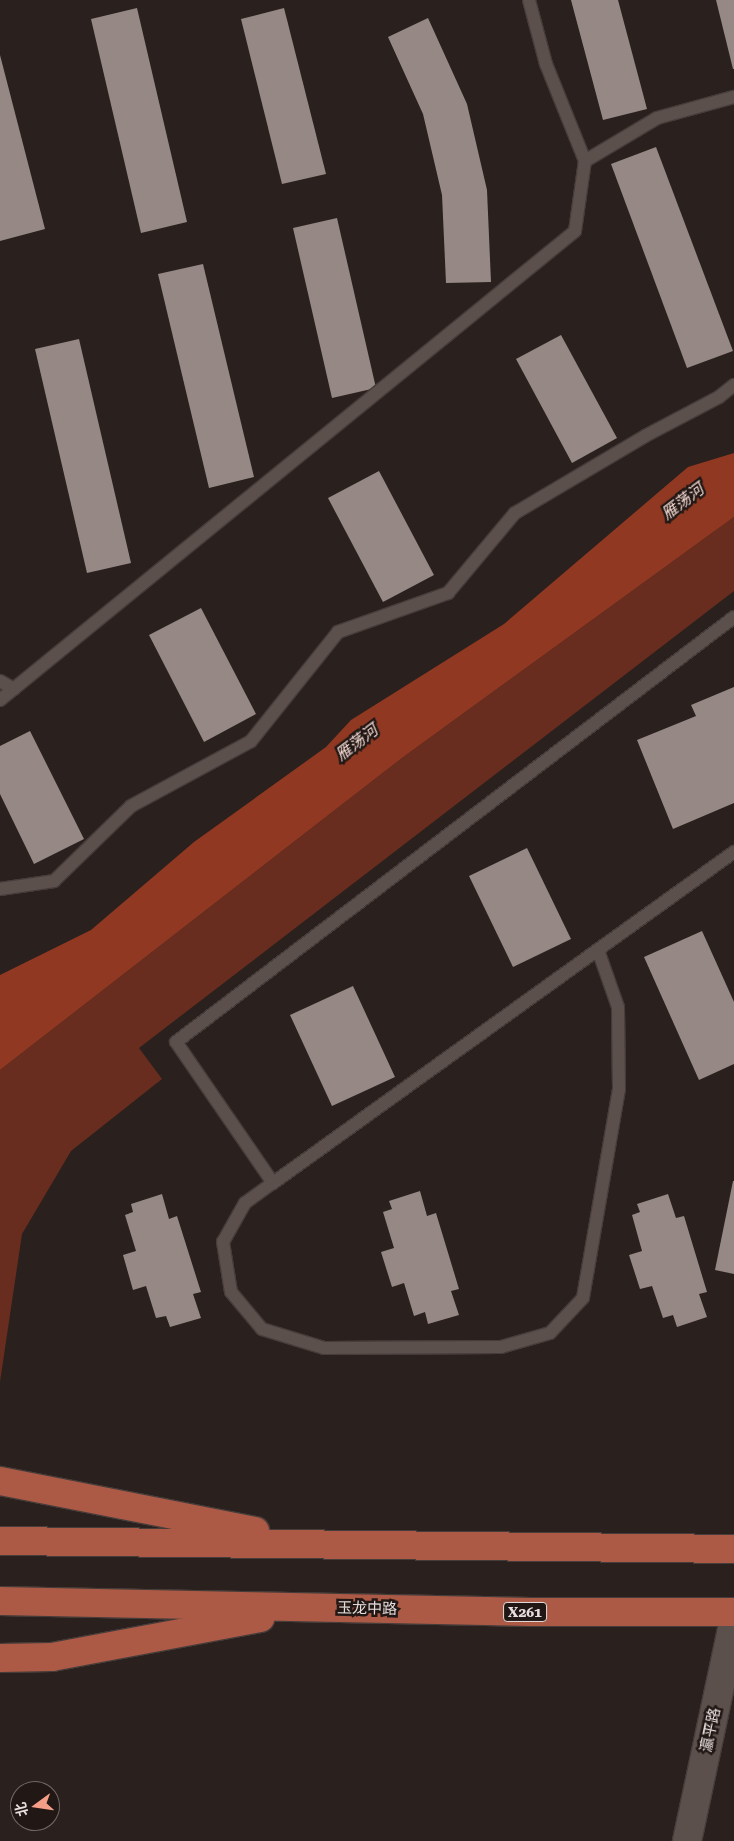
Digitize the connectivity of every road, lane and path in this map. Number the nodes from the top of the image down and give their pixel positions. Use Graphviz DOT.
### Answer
graph roads {
  1 [pos="529,0"];
  2 [pos="734,98"];
  3 [pos="585,161"];
  4 [pos="734,385"];
  5 [pos="734,617"];
  6 [pos="0,681"];
  7 [pos="14,689"];
  8 [pos="0,700"];
  9 [pos="734,852"];
  10 [pos="0,889"];
  11 [pos="598,950"];
  12 [pos="273,1183"];
  13 [pos="0,1481"];
  14 [pos="0,1541"];
  15 [pos="323,1544"];
  16 [pos="734,1549"];
  17 [pos="0,1601"];
  18 [pos="316,1608"];
  19 [pos="734,1612"];
  20 [pos="734,1619"];
  21 [pos="0,1658"];
  22 [pos="686,1841"];
  1 -- 3 [label="lane"];
  2 -- 3 [label="lane"];
  3 -- 7 [label="lane"];
  4 -- 10 [label="lane"];
  5 -- 12 [label="lane"];
  6 -- 7 [label="lane"];
  7 -- 8 [label="lane"];
  9 -- 11 [label="lane"];
  11 -- 12 [label="lane"];
  11 -- 12 [label="lane"];
  13 -- 15 [label="main road"];
  14 -- 15 [label="main road"];
  15 -- 16 [label="main road"];
  17 -- 18 [label="main road, 玉龙中路 / X261"];
  18 -- 19 [label="main road, 玉龙中路 / X261"];
  18 -- 21 [label="main road"];
  20 -- 22 [label="street, 瀛平路"];
}
